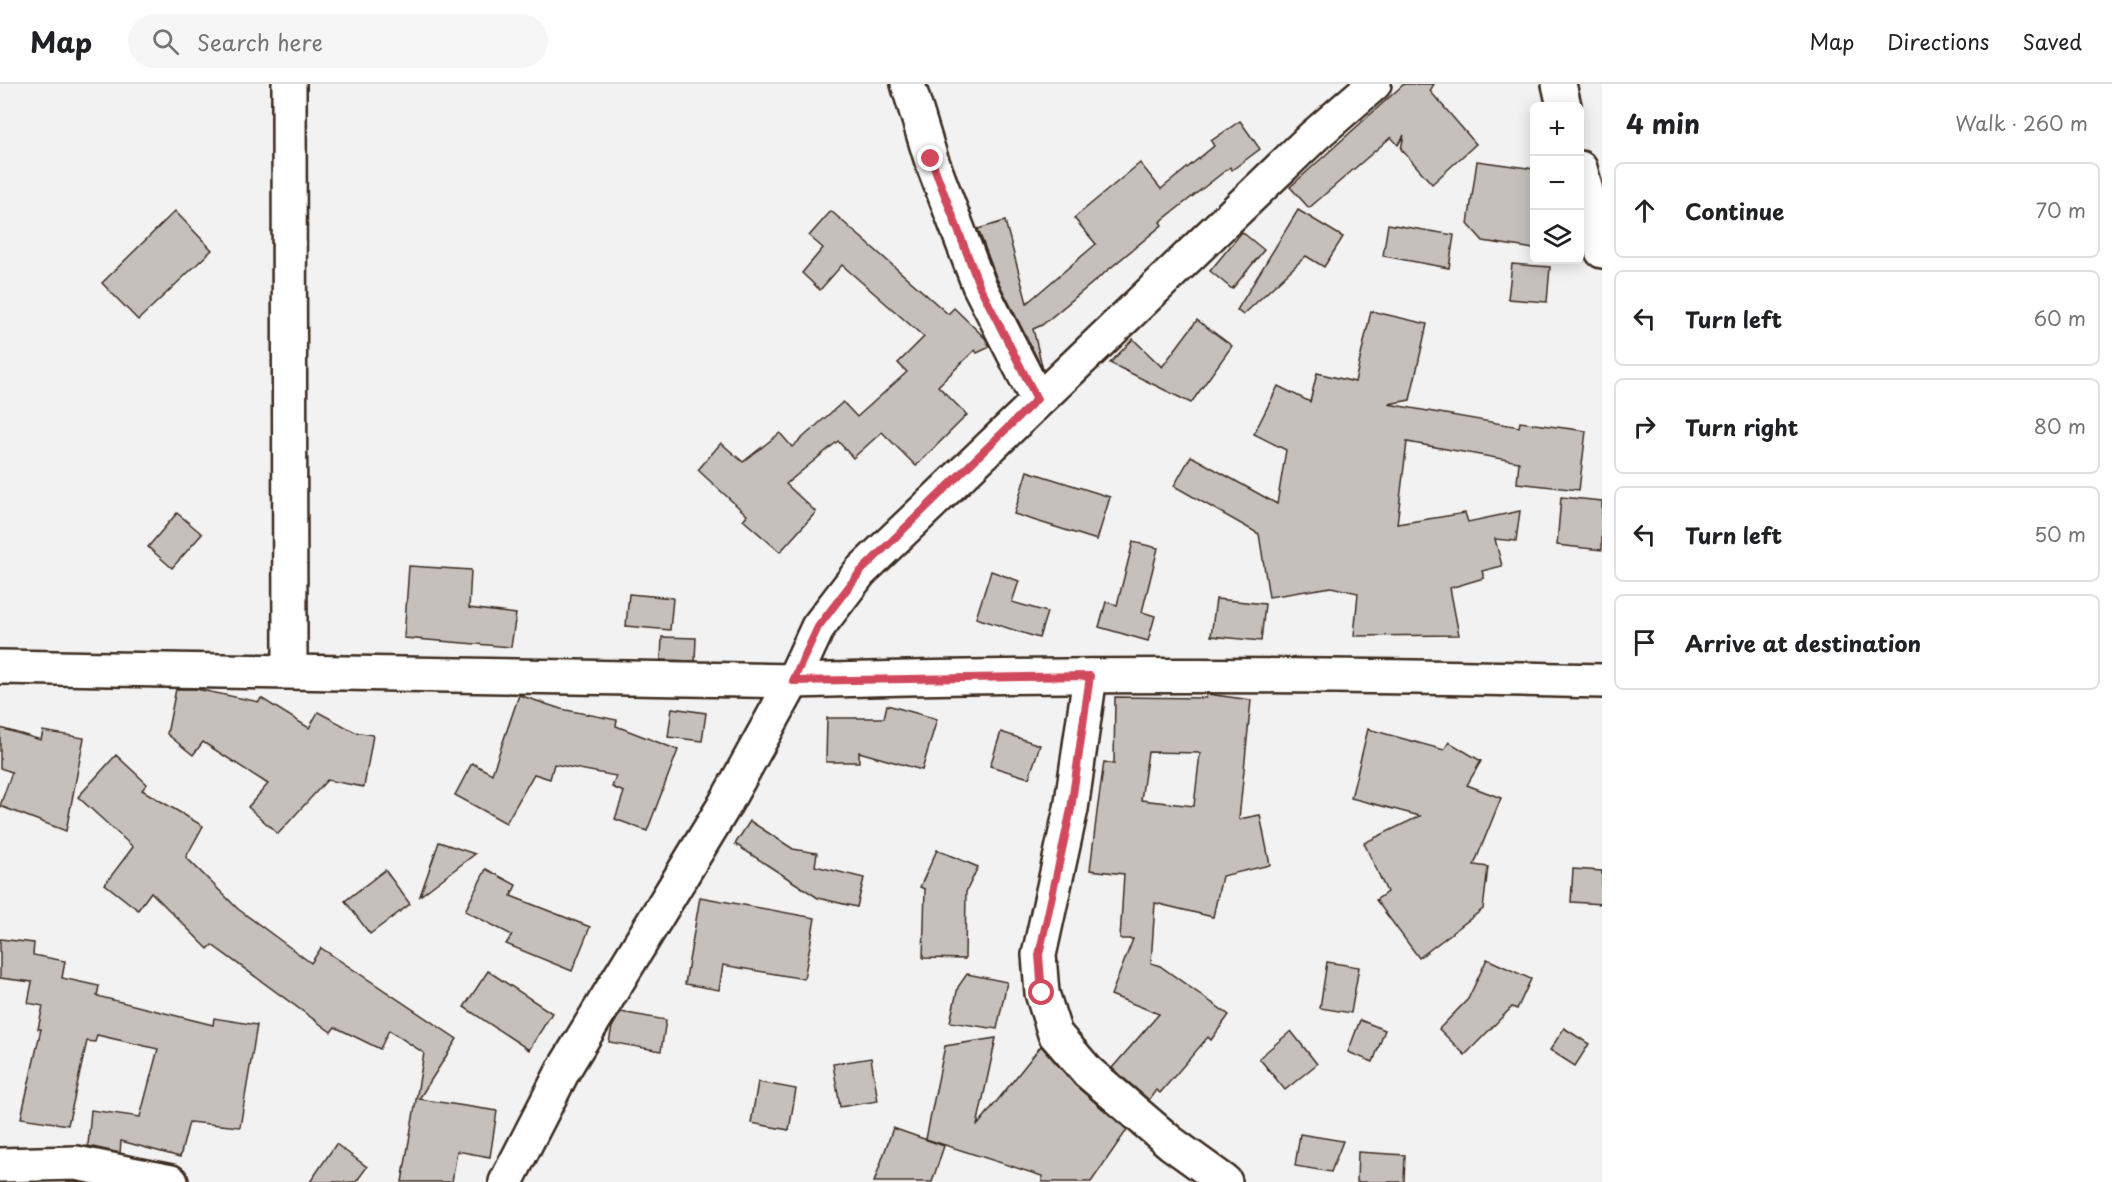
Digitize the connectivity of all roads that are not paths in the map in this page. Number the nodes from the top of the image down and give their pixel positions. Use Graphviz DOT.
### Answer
graph roads {
  1 [pos="289,84"];
  2 [pos="908,84"];
  3 [pos="1374,84"];
  4 [pos="1559,84"];
  5 [pos="1563,102"];
  6 [pos="1584,183"];
  7 [pos="1602,251"];
  8 [pos="1037,399"];
  9 [pos="0,667"];
  10 [pos="290,671"];
  11 [pos="1090,676"];
  12 [pos="793,681"];
  13 [pos="1602,681"];
  14 [pos="0,1165"];
  15 [pos="171,1182"];
  16 [pos="506,1182"];
  17 [pos="1225,1182"];
  1 -- 10 [label="street"];
  2 -- 8 [label="street"];
  3 -- 8 [label="street"];
  4 -- 5 [label="street"];
  6 -- 7 [label="street"];
  8 -- 12 [label="street"];
  9 -- 10 [label="street"];
  10 -- 12 [label="street"];
  11 -- 12 [label="street"];
  11 -- 13 [label="street"];
  11 -- 17 [label="street"];
  12 -- 16 [label="street"];
  14 -- 15 [label="street"];
}
